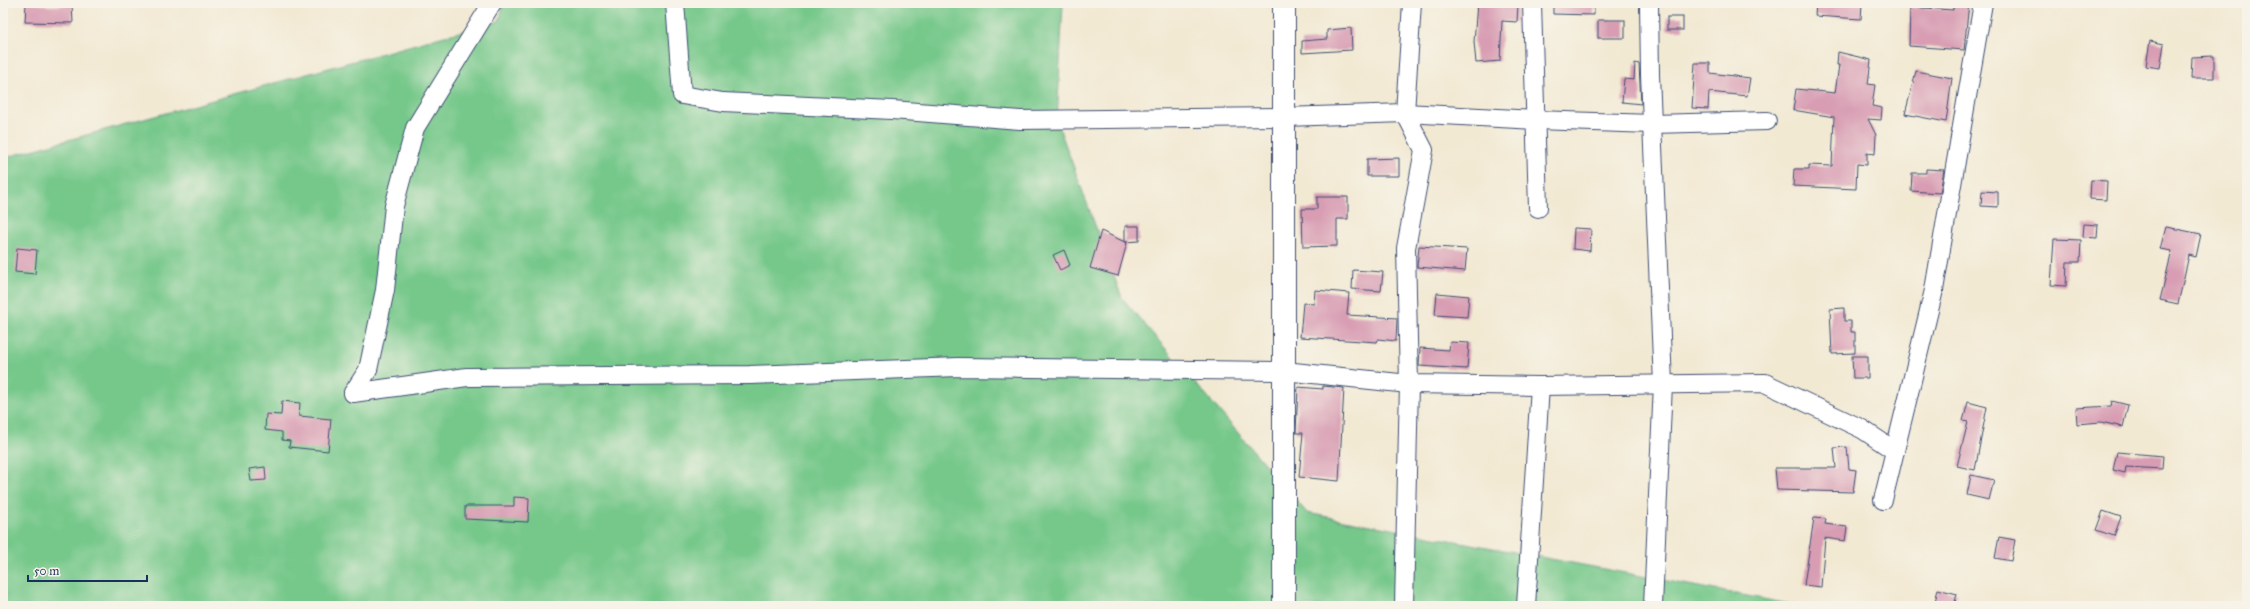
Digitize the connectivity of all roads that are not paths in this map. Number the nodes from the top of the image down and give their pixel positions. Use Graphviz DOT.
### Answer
graph roads {
  1 [pos="492,3"];
  2 [pos="675,3"];
  3 [pos="1284,3"];
  4 [pos="1412,3"];
  5 [pos="1532,3"];
  6 [pos="1650,3"];
  7 [pos="1983,3"];
  8 [pos="1405,113"];
  9 [pos="1284,117"];
  10 [pos="1536,120"];
  11 [pos="1767,121"];
  12 [pos="1652,124"];
  13 [pos="1538,208"];
  14 [pos="1284,371"];
  15 [pos="1410,384"];
  16 [pos="1663,384"];
  17 [pos="1540,386"];
  18 [pos="1895,451"];
  19 [pos="1883,500"];
  20 [pos="1284,606"];
  21 [pos="1404,606"];
  22 [pos="1526,606"];
  23 [pos="1653,606"];
  1 -- 14 [label="street"];
  2 -- 9 [label="street"];
  3 -- 9 [label="street"];
  4 -- 8 [label="street"];
  5 -- 10 [label="street"];
  6 -- 12 [label="street"];
  7 -- 18 [label="street"];
  8 -- 9 [label="street"];
  8 -- 10 [label="street"];
  8 -- 15 [label="street"];
  9 -- 14 [label="street"];
  10 -- 12 [label="street"];
  10 -- 13 [label="street"];
  11 -- 12 [label="street"];
  12 -- 16 [label="street"];
  14 -- 15 [label="street"];
  14 -- 20 [label="street"];
  15 -- 17 [label="street"];
  15 -- 21 [label="street"];
  16 -- 17 [label="street"];
  16 -- 18 [label="street"];
  16 -- 23 [label="street"];
  17 -- 22 [label="street"];
  18 -- 19 [label="street"];
}
